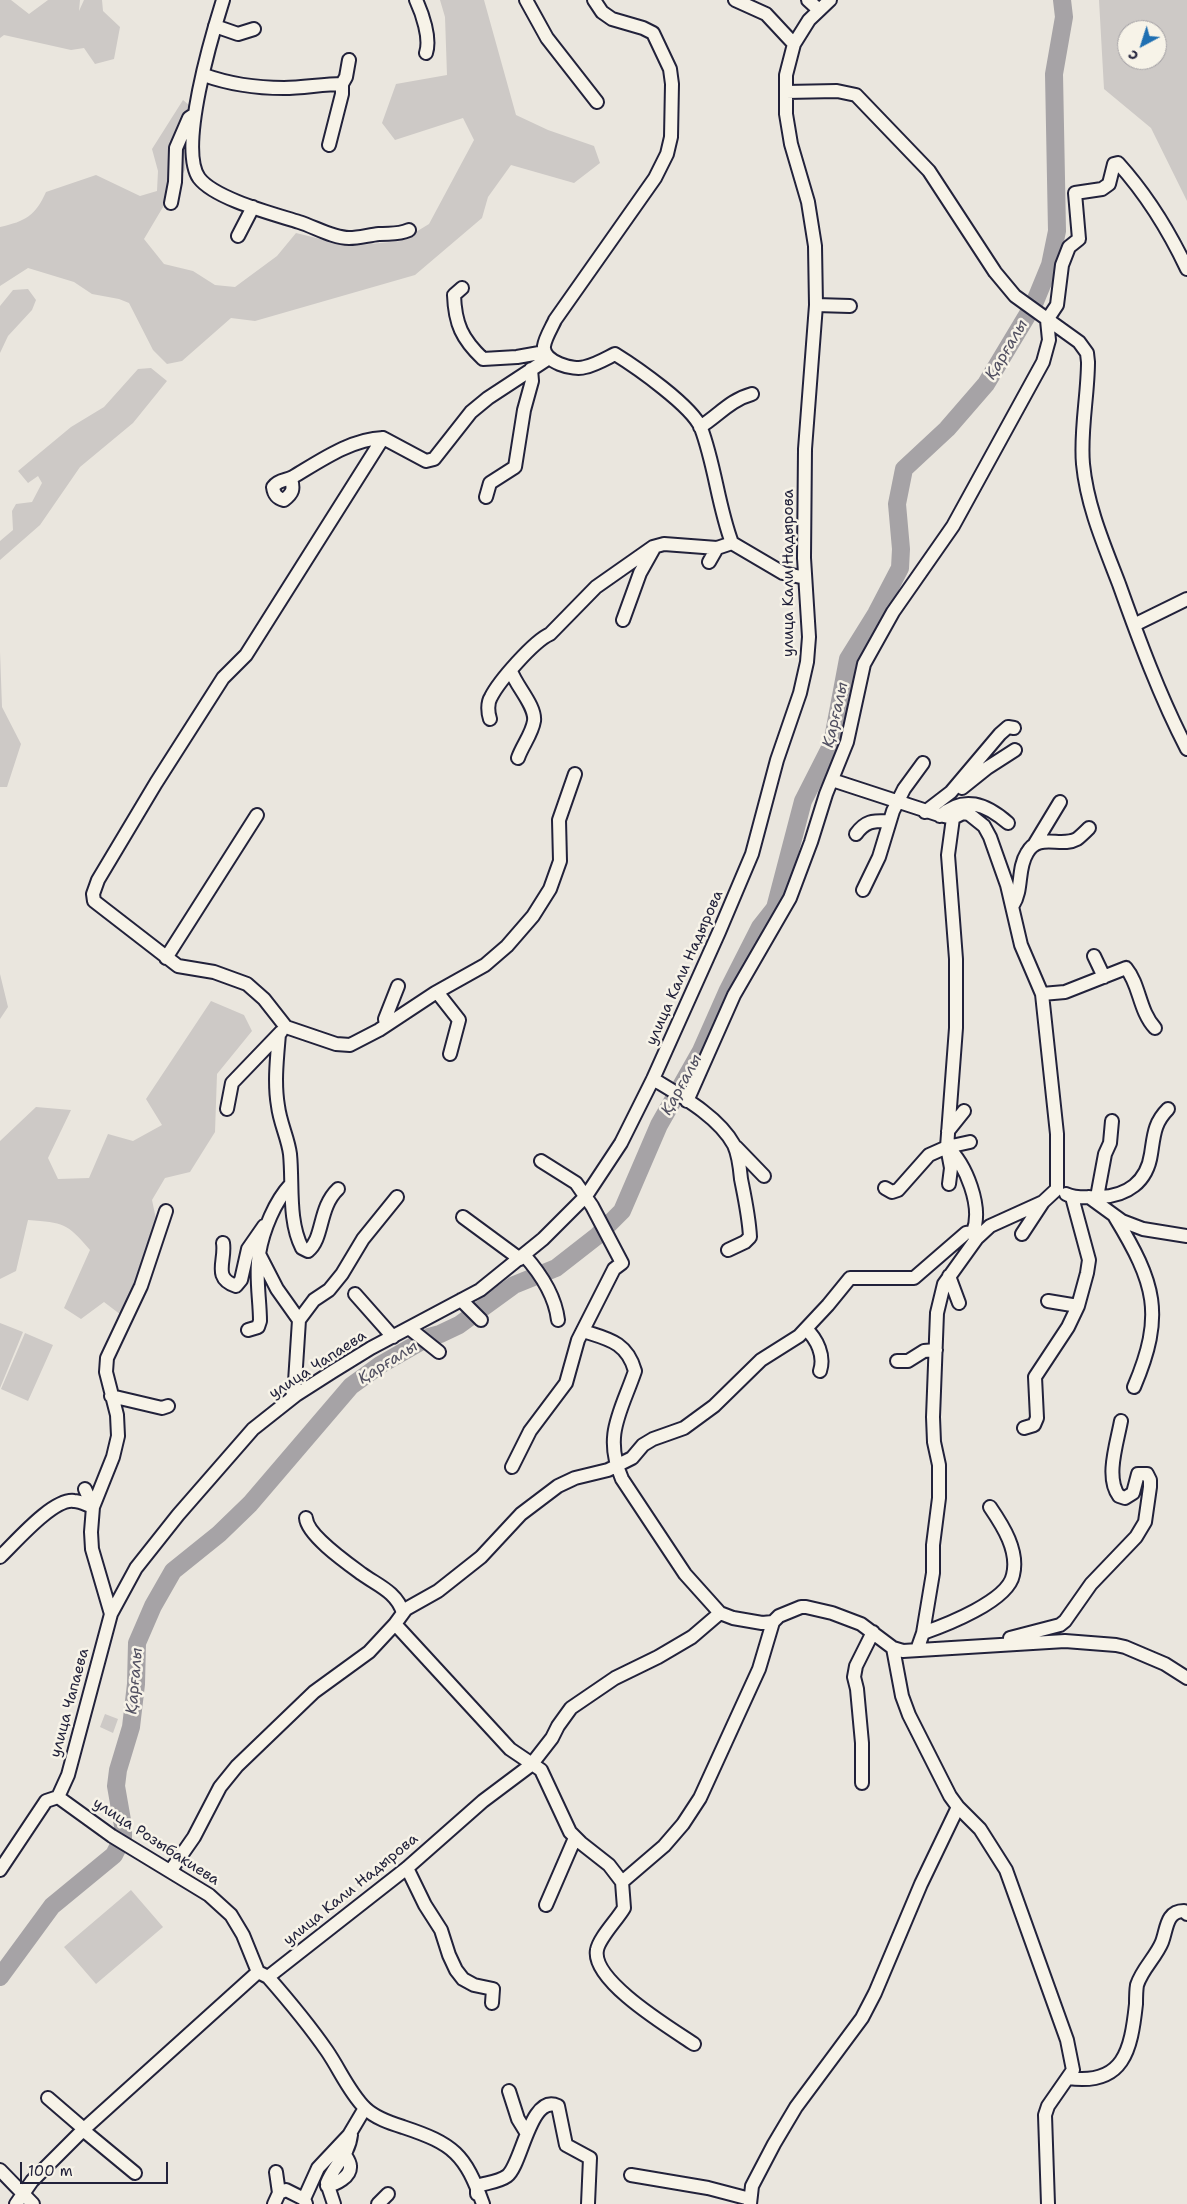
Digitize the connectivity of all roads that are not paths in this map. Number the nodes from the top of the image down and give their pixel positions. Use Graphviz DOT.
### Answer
graph roads {
  1 [pos="223,0"];
  2 [pos="416,0"];
  3 [pos="526,0"];
  4 [pos="594,0"];
  5 [pos="735,0"];
  6 [pos="767,0"];
  7 [pos="808,0"];
  8 [pos="830,0"];
  9 [pos="757,8"];
  10 [pos="819,10"];
  11 [pos="215,26"];
  12 [pos="254,29"];
  13 [pos="794,44"];
  14 [pos="426,53"];
  15 [pos="350,60"];
  16 [pos="204,74"];
  17 [pos="342,84"];
  18 [pos="786,92"];
  19 [pos="597,102"];
  20 [pos="194,114"];
  21 [pos="329,145"];
  22 [pos="170,202"];
  23 [pos="253,207"];
  24 [pos="409,230"];
  25 [pos="238,236"];
  26 [pos="1187,269"];
  27 [pos="462,288"];
  28 [pos="816,305"];
  29 [pos="850,306"];
  30 [pos="1042,317"];
  31 [pos="547,355"];
  32 [pos="531,370"];
  33 [pos="752,394"];
  34 [pos="700,427"];
  35 [pos="383,438"];
  36 [pos="290,478"];
  37 [pos="486,497"];
  38 [pos="732,542"];
  39 [pos="656,546"];
  40 [pos="718,548"];
  41 [pos="709,562"];
  42 [pos="804,578"];
  43 [pos="1187,599"];
  44 [pos="623,620"];
  45 [pos="1134,625"];
  46 [pos="511,671"];
  47 [pos="490,719"];
  48 [pos="1014,728"];
  49 [pos="1187,749"];
  50 [pos="1015,750"];
  51 [pos="518,758"];
  52 [pos="922,763"];
  53 [pos="575,774"];
  54 [pos="832,780"];
  55 [pos="944,798"];
  56 [pos="898,802"];
  57 [pos="1060,802"];
  58 [pos="925,812"];
  59 [pos="257,815"];
  60 [pos="946,817"];
  61 [pos="890,821"];
  62 [pos="1008,823"];
  63 [pos="1088,828"];
  64 [pos="856,834"];
  65 [pos="1034,845"];
  66 [pos="863,890"];
  67 [pos="1013,905"];
  68 [pos="1094,956"];
  69 [pos="166,958"];
  70 [pos="1104,977"];
  71 [pos="398,986"];
  72 [pos="437,992"];
  73 [pos="1042,994"];
  74 [pos="386,1025"];
  75 [pos="1155,1028"];
  76 [pos="283,1030"];
  77 [pos="450,1054"];
  78 [pos="653,1079"];
  79 [pos="685,1100"];
  80 [pos="227,1109"];
  81 [pos="1168,1109"];
  82 [pos="964,1111"];
  83 [pos="1112,1121"];
  84 [pos="948,1131"];
  85 [pos="970,1142"];
  86 [pos="734,1146"];
  87 [pos="947,1147"];
  88 [pos="541,1161"];
  89 [pos="764,1176"];
  90 [pos="291,1184"];
  91 [pos="949,1184"];
  92 [pos="885,1188"];
  93 [pos="338,1189"];
  94 [pos="1057,1189"];
  95 [pos="586,1196"];
  96 [pos="397,1197"];
  97 [pos="1072,1197"];
  98 [pos="1093,1197"];
  99 [pos="1043,1202"];
  100 [pos="166,1211"];
  101 [pos="463,1217"];
  102 [pos="1115,1217"];
  103 [pos="269,1221"];
  104 [pos="975,1234"];
  105 [pos="1022,1234"];
  106 [pos="1187,1236"];
  107 [pos="223,1243"];
  108 [pos="728,1250"];
  109 [pos="259,1254"];
  110 [pos="522,1257"];
  111 [pos="949,1276"];
  112 [pos="355,1294"];
  113 [pos="1048,1301"];
  114 [pos="960,1303"];
  115 [pos="466,1305"];
  116 [pos="1078,1306"];
  117 [pos="299,1320"];
  118 [pos="481,1320"];
  119 [pos="558,1320"];
  120 [pos="806,1329"];
  121 [pos="248,1330"];
  122 [pos="584,1330"];
  123 [pos="413,1332"];
  124 [pos="393,1337"];
  125 [pos="434,1349"];
  126 [pos="936,1350"];
  127 [pos="897,1361"];
  128 [pos="820,1371"];
  129 [pos="1134,1387"];
  130 [pos="111,1396"];
  131 [pos="292,1398"];
  132 [pos="168,1406"];
  133 [pos="1121,1421"];
  134 [pos="1024,1428"];
  135 [pos="616,1466"];
  136 [pos="512,1467"];
  137 [pos="85,1489"];
  138 [pos="93,1507"];
  139 [pos="990,1507"];
  140 [pos="306,1518"];
  141 [pos="926,1534"];
  142 [pos="0,1557"];
  143 [pos="933,1559"];
  144 [pos="403,1613"];
  145 [pos="720,1613"];
  146 [pos="111,1614"];
  147 [pos="773,1622"];
  148 [pos="395,1624"];
  149 [pos="873,1632"];
  150 [pos="923,1633"];
  151 [pos="998,1644"];
  152 [pos="892,1648"];
  153 [pos="917,1650"];
  154 [pos="1187,1678"];
  155 [pos="531,1765"];
  156 [pos="862,1783"];
  157 [pos="58,1797"];
  158 [pos="958,1807"];
  159 [pos="575,1838"];
  160 [pos="2,1864"];
  161 [pos="408,1868"];
  162 [pos="171,1870"];
  163 [pos="622,1882"];
  164 [pos="546,1905"];
  165 [pos="1187,1914"];
  166 [pos="263,1974"];
  167 [pos="492,2003"];
  168 [pos="694,2044"];
  169 [pos="1068,2078"];
  170 [pos="509,2091"];
  171 [pos="48,2098"];
  172 [pos="365,2108"];
  173 [pos="83,2130"];
  174 [pos="352,2130"];
  175 [pos="526,2132"];
  176 [pos="0,2170"];
  177 [pos="276,2172"];
  178 [pos="136,2174"];
  179 [pos="631,2175"];
  180 [pos="477,2186"];
  181 [pos="23,2192"];
  182 [pos="388,2194"];
  183 [pos="277,2198"];
  184 [pos="750,2201"];
  185 [pos="305,2202"];
  186 [pos="16,2204"];
  187 [pos="33,2204"];
  188 [pos="334,2204"];
  189 [pos="378,2204"];
  190 [pos="477,2204"];
  191 [pos="483,2204"];
  192 [pos="588,2204"];
  193 [pos="1048,2204"];
  1 -- 11 [label="street"];
  2 -- 14 [label="street"];
  3 -- 19 [label="street"];
  4 -- 31 [label="street"];
  5 -- 9 [label="street"];
  6 -- 9 [label="street"];
  7 -- 10 [label="street"];
  8 -- 10 [label="street, улица Кали Надырова"];
  9 -- 13 [label="street"];
  10 -- 13 [label="street, улица Кали Надырова"];
  11 -- 12 [label="street"];
  11 -- 16 [label="street"];
  13 -- 18 [label="street, улица Кали Надырова"];
  15 -- 17 [label="street"];
  16 -- 17 [label="street"];
  16 -- 20 [label="street"];
  17 -- 21 [label="street"];
  18 -- 28 [label="street, улица Кали Надырова"];
  18 -- 30 [label="street"];
  20 -- 22 [label="street"];
  20 -- 23 [label="street"];
  23 -- 24 [label="street"];
  23 -- 25 [label="street"];
  26 -- 30 [label="street"];
  27 -- 31 [label="street"];
  28 -- 29 [label="street"];
  28 -- 42 [label="street, улица Кали Надырова"];
  30 -- 45 [label="street"];
  30 -- 54 [label="street"];
  31 -- 32 [label="street"];
  31 -- 34 [label="street"];
  32 -- 35 [label="street"];
  32 -- 37 [label="street"];
  33 -- 34 [label="street"];
  34 -- 38 [label="street"];
  35 -- 36 [label="street"];
  35 -- 69 [label="street"];
  38 -- 40 [label="street"];
  38 -- 42 [label="street"];
  39 -- 40 [label="street"];
  39 -- 44 [label="street"];
  39 -- 46 [label="street"];
  40 -- 41 [label="street"];
  42 -- 78 [label="street, улица Кали Надырова"];
  43 -- 45 [label="street"];
  45 -- 49 [label="street"];
  46 -- 47 [label="street"];
  46 -- 51 [label="street"];
  48 -- 55 [label="street"];
  50 -- 55 [label="street"];
  52 -- 56 [label="street"];
  53 -- 72 [label="street"];
  54 -- 56 [label="street"];
  54 -- 79 [label="street"];
  55 -- 58 [label="street"];
  56 -- 58 [label="street"];
  56 -- 61 [label="street"];
  57 -- 65 [label="street"];
  58 -- 60 [label="street"];
  59 -- 69 [label="street"];
  60 -- 62 [label="street"];
  60 -- 67 [label="street"];
  60 -- 84 [label="street"];
  61 -- 64 [label="street"];
  61 -- 66 [label="street"];
  63 -- 65 [label="street"];
  65 -- 67 [label="street"];
  67 -- 73 [label="street"];
  68 -- 70 [label="street"];
  69 -- 76 [label="street"];
  70 -- 73 [label="street"];
  70 -- 75 [label="street"];
  71 -- 74 [label="street"];
  72 -- 74 [label="street"];
  72 -- 77 [label="street"];
  73 -- 94 [label="street"];
  74 -- 76 [label="street"];
  76 -- 80 [label="street"];
  76 -- 90 [label="street"];
  78 -- 79 [label="street"];
  78 -- 95 [label="street, улица Чапаева"];
  79 -- 86 [label="street"];
  81 -- 98 [label="street"];
  82 -- 84 [label="street"];
  83 -- 98 [label="street"];
  84 -- 87 [label="street"];
  85 -- 87 [label="street"];
  86 -- 89 [label="street"];
  86 -- 108 [label="street"];
  87 -- 91 [label="street"];
  87 -- 92 [label="street"];
  87 -- 104 [label="street"];
  88 -- 95 [label="street"];
  90 -- 93 [label="street"];
  90 -- 103 [label="street"];
  94 -- 97 [label="street"];
  94 -- 99 [label="street"];
  95 -- 110 [label="street, улица Чапаева"];
  95 -- 122 [label="street"];
  96 -- 117 [label="street"];
  97 -- 98 [label="street"];
  97 -- 116 [label="street"];
  98 -- 102 [label="street"];
  99 -- 104 [label="street"];
  99 -- 105 [label="street"];
  100 -- 130 [label="street"];
  101 -- 110 [label="street"];
  102 -- 106 [label="street"];
  102 -- 129 [label="street"];
  103 -- 107 [label="street"];
  103 -- 109 [label="street"];
  104 -- 111 [label="street"];
  104 -- 120 [label="street"];
  109 -- 117 [label="street"];
  109 -- 121 [label="street"];
  110 -- 115 [label="street, улица Чапаева"];
  110 -- 119 [label="street"];
  111 -- 114 [label="street"];
  111 -- 126 [label="street"];
  112 -- 124 [label="street"];
  113 -- 116 [label="street"];
  115 -- 118 [label="street"];
  115 -- 123 [label="street, улица Чапаева"];
  116 -- 134 [label="street"];
  117 -- 131 [label="street"];
  120 -- 128 [label="street"];
  120 -- 135 [label="street"];
  122 -- 135 [label="street"];
  122 -- 136 [label="street"];
  123 -- 124 [label="street, улица Чапаева"];
  123 -- 125 [label="street"];
  124 -- 131 [label="street, улица Чапаева"];
  126 -- 127 [label="street"];
  126 -- 143 [label="street"];
  130 -- 132 [label="street"];
  130 -- 138 [label="street"];
  131 -- 146 [label="street, улица Чапаева"];
  133 -- 151 [label="street"];
  135 -- 144 [label="street"];
  135 -- 145 [label="street"];
  137 -- 138 [label="street"];
  138 -- 142 [label="street"];
  138 -- 146 [label="street"];
  139 -- 150 [label="street"];
  140 -- 144 [label="street"];
  141 -- 143 [label="street"];
  143 -- 150 [label="street"];
  144 -- 148 [label="street"];
  145 -- 147 [label="street"];
  145 -- 155 [label="street, улица Кали Надырова"];
  146 -- 157 [label="street, улица Чапаева"];
  147 -- 149 [label="street"];
  147 -- 163 [label="street"];
  148 -- 155 [label="street"];
  148 -- 162 [label="street"];
  149 -- 152 [label="street"];
  149 -- 156 [label="street"];
  150 -- 153 [label="street"];
  151 -- 153 [label="street"];
  151 -- 154 [label="street"];
  152 -- 153 [label="street"];
  152 -- 158 [label="street"];
  155 -- 159 [label="street"];
  155 -- 161 [label="street, улица Кали Надырова"];
  157 -- 160 [label="street"];
  157 -- 162 [label="street, улица Розыбакиева"];
  158 -- 169 [label="street"];
  158 -- 184 [label="street"];
  159 -- 163 [label="street"];
  159 -- 164 [label="street"];
  161 -- 166 [label="street, улица Кали Надырова"];
  161 -- 167 [label="street"];
  162 -- 166 [label="street, улица Розыбакиева"];
  163 -- 168 [label="street"];
  165 -- 169 [label="street"];
  166 -- 172 [label="street, улица Розыбакиева"];
  166 -- 173 [label="street, улица Кали Надырова"];
  169 -- 193 [label="street"];
  170 -- 175 [label="street"];
  171 -- 173 [label="street"];
  172 -- 174 [label="street"];
  172 -- 180 [label="street"];
  173 -- 178 [label="street"];
  173 -- 181 [label="street, улица Кали Надырова"];
  174 -- 185 [label="street"];
  174 -- 188 [label="street"];
  175 -- 180 [label="street"];
  175 -- 192 [label="street"];
  176 -- 181 [label="street"];
  177 -- 183 [label="street"];
  179 -- 184 [label="street"];
  180 -- 190 [label="street"];
  180 -- 191 [label="street"];
  181 -- 186 [label="street, улица Кали Надырова"];
  181 -- 187 [label="street"];
  182 -- 189 [label="street"];
  183 -- 185 [label="street"];
}
